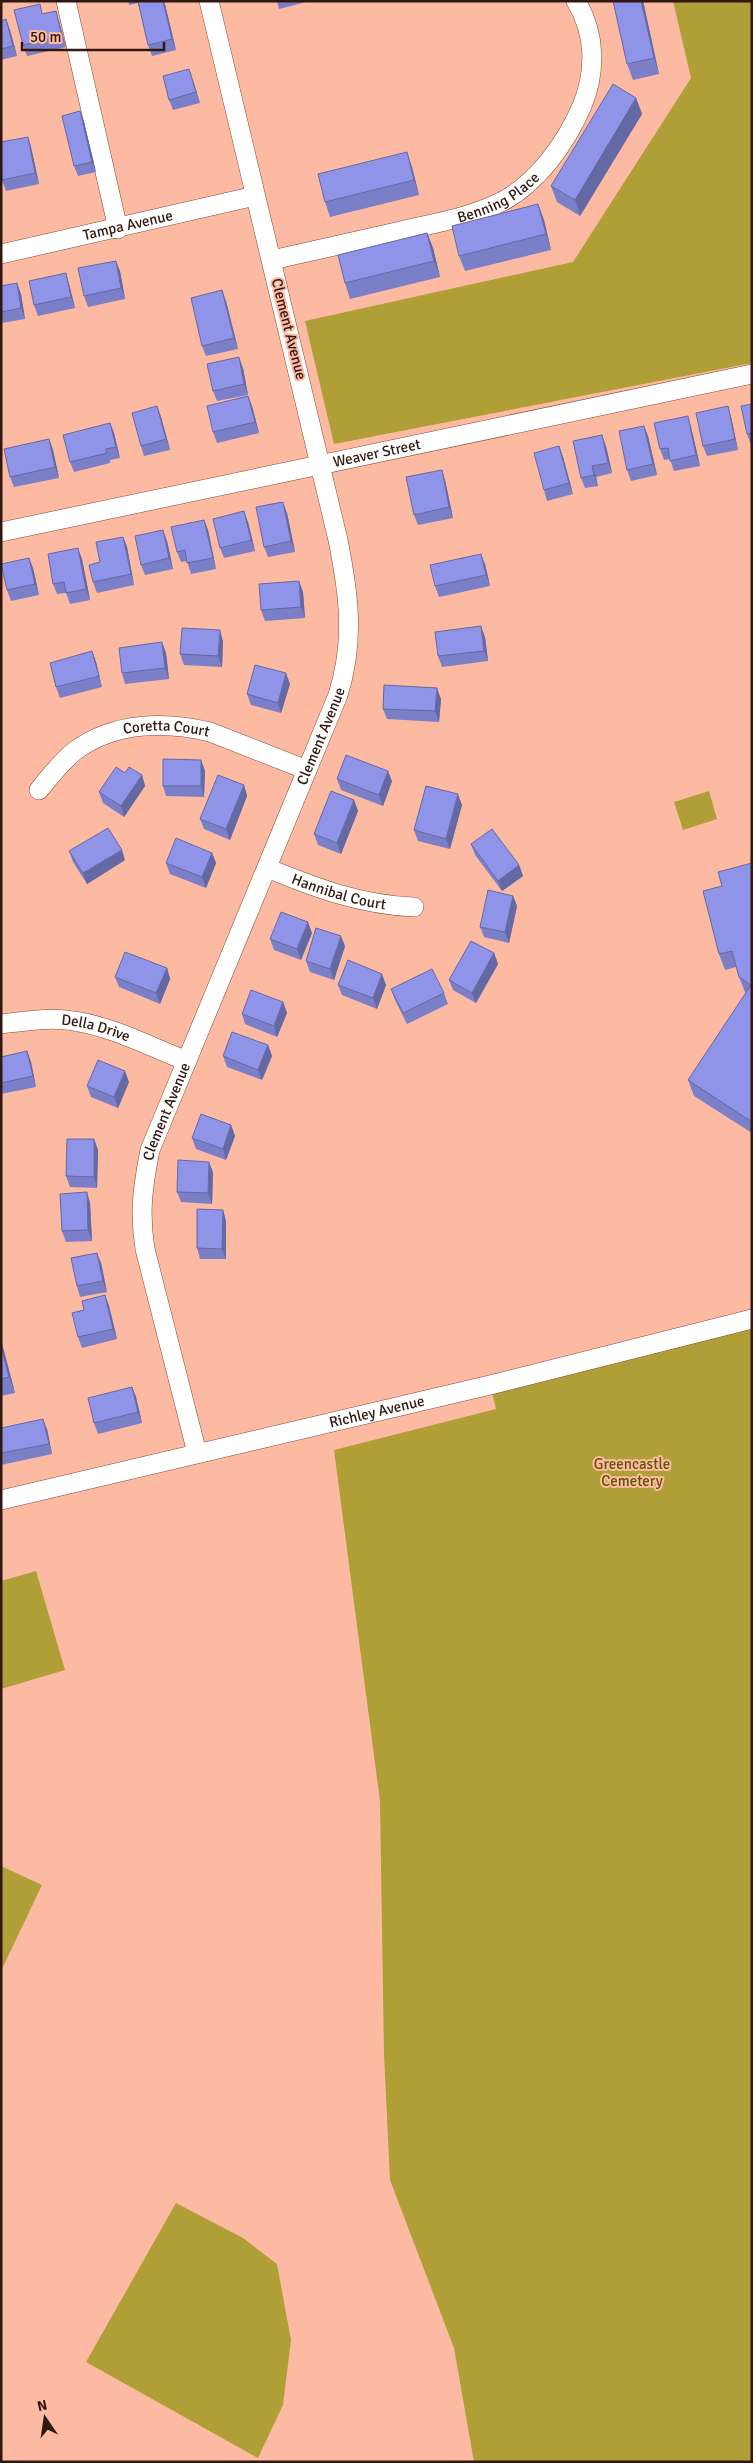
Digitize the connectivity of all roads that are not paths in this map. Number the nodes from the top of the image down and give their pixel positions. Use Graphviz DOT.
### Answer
graph roads {
  1 [pos="66,1"];
  2 [pos="208,1"];
  3 [pos="576,1"];
  4 [pos="255,196"];
  5 [pos="118,229"];
  6 [pos="1,254"];
  7 [pos="272,260"];
  8 [pos="752,374"];
  9 [pos="321,465"];
  10 [pos="1,532"];
  11 [pos="307,770"];
  12 [pos="39,790"];
  13 [pos="267,868"];
  14 [pos="414,907"];
  15 [pos="1,1024"];
  16 [pos="187,1060"];
  17 [pos="752,1318"];
  18 [pos="197,1453"];
  19 [pos="1,1500"];
  1 -- 5 [label="street"];
  2 -- 4 [label="street, Clement Avenue"];
  3 -- 7 [label="street, Benning Place"];
  4 -- 5 [label="street, Tampa Avenue"];
  4 -- 7 [label="street, Clement Avenue"];
  5 -- 6 [label="street, Tampa Avenue"];
  7 -- 9 [label="street, Clement Avenue"];
  8 -- 9 [label="street, Weaver Street"];
  9 -- 10 [label="street, Weaver Street"];
  9 -- 11 [label="street, Clement Avenue"];
  11 -- 12 [label="street, Coretta Court"];
  11 -- 13 [label="street, Clement Avenue"];
  13 -- 14 [label="street, Hannibal Court"];
  13 -- 16 [label="street, Clement Avenue"];
  15 -- 16 [label="street, Della Drive"];
  16 -- 18 [label="street, Clement Avenue"];
  17 -- 18 [label="street, Richley Avenue"];
  18 -- 19 [label="street, Richley Avenue"];
}
